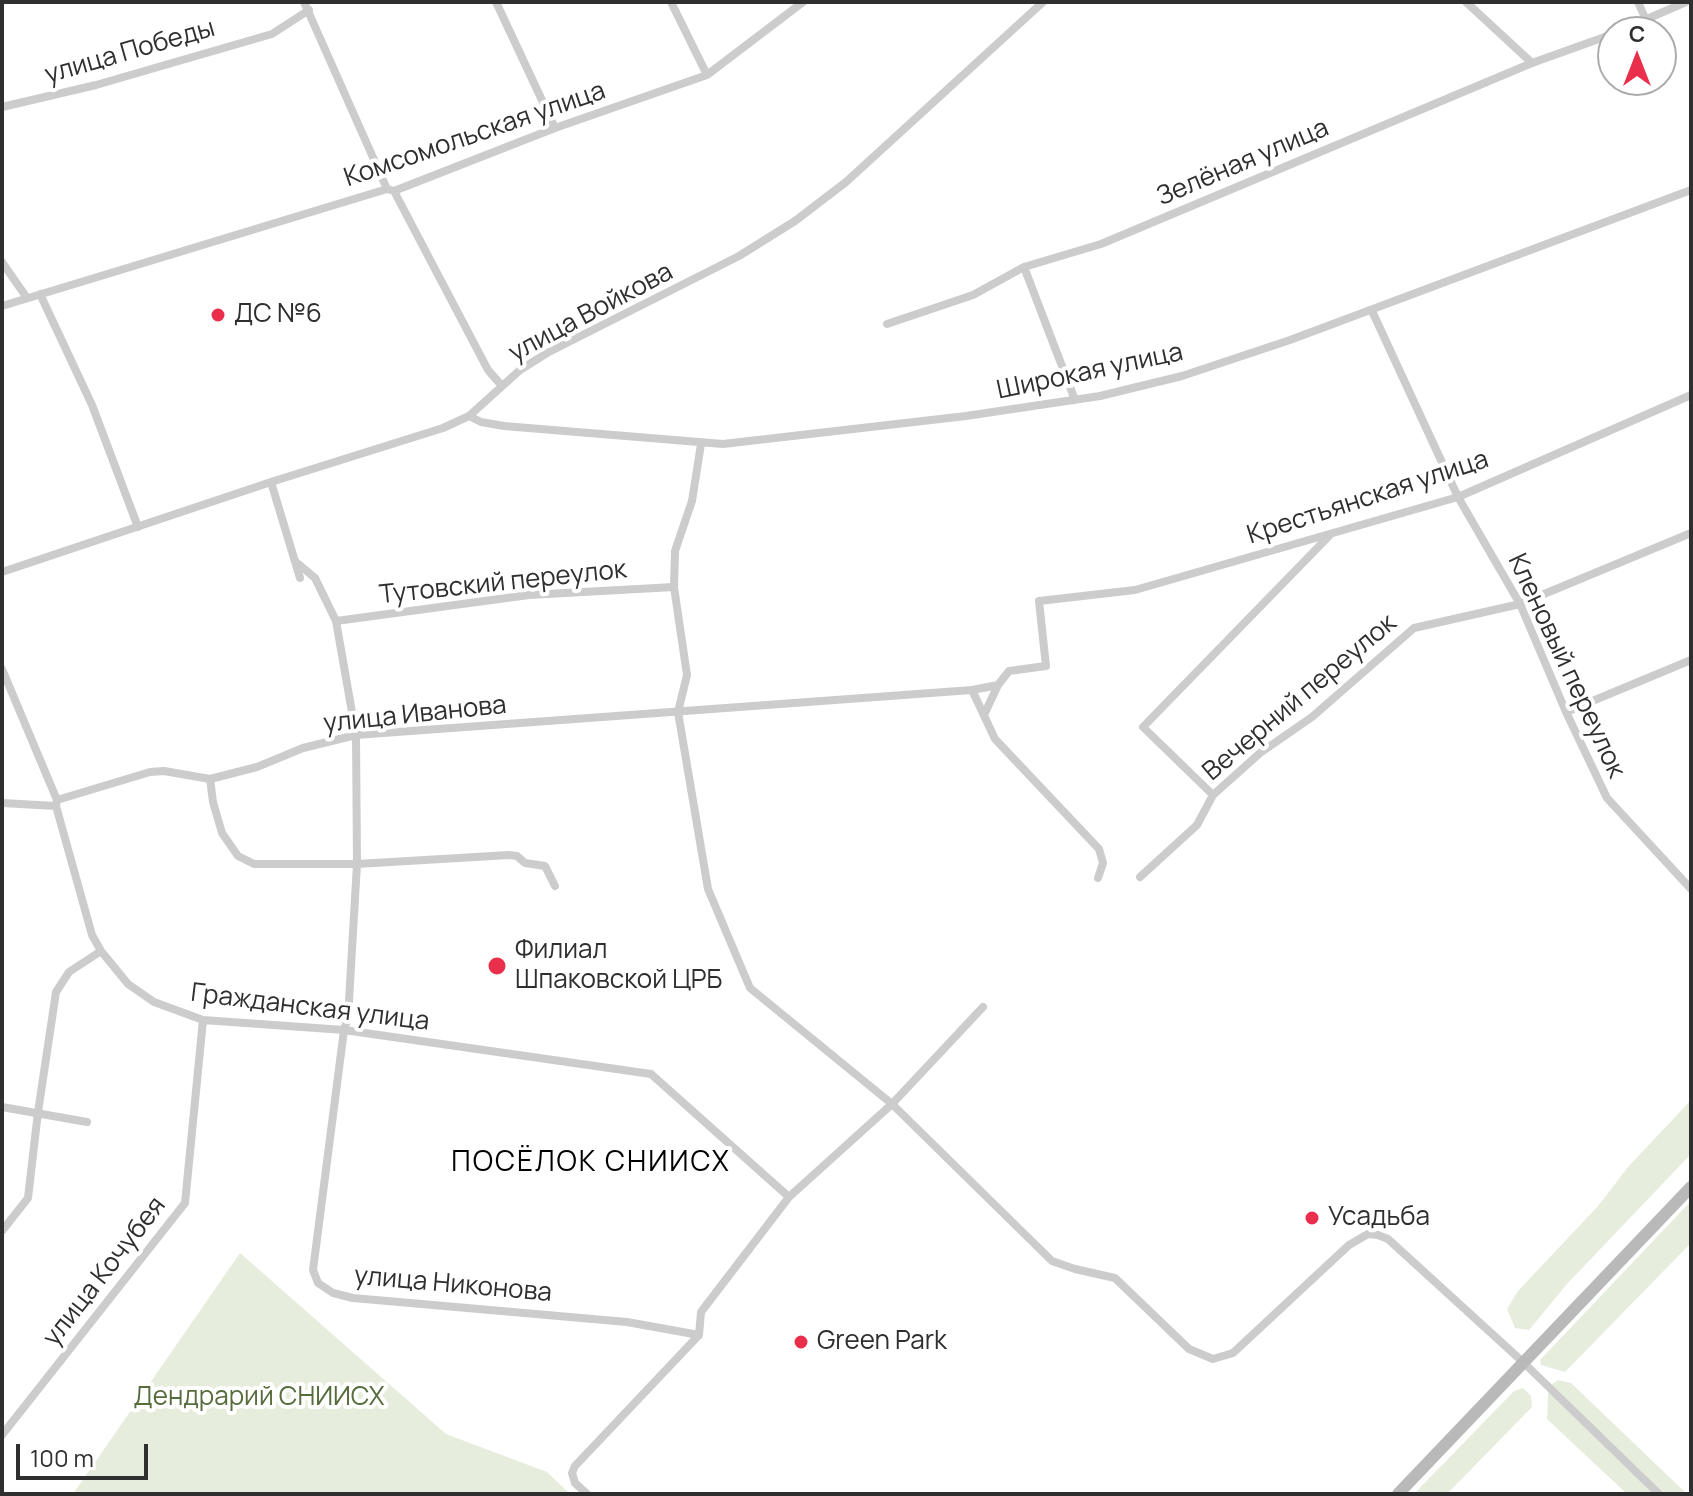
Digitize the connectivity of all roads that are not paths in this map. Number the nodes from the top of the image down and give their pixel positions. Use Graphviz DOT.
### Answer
graph roads {
  1 [pos="496,2"];
  2 [pos="671,2"];
  3 [pos="803,2"];
  4 [pos="1043,2"];
  5 [pos="1466,2"];
  6 [pos="1686,2"];
  7 [pos="306,6"];
  8 [pos="1655,16"];
  9 [pos="1597,40"];
  10 [pos="1532,63"];
  11 [pos="707,75"];
  12 [pos="2,107"];
  13 [pos="555,128"];
  14 [pos="391,190"];
  15 [pos="1691,190"];
  16 [pos="2,262"];
  17 [pos="1024,267"];
  18 [pos="40,294"];
  19 [pos="27,298"];
  20 [pos="2,306"];
  21 [pos="1372,311"];
  22 [pos="887,324"];
  23 [pos="502,386"];
  24 [pos="1691,395"];
  25 [pos="1075,400"];
  26 [pos="469,416"];
  27 [pos="701,444"];
  28 [pos="271,482"];
  29 [pos="1458,497"];
  30 [pos="138,527"];
  31 [pos="1691,533"];
  32 [pos="1330,536"];
  33 [pos="296,562"];
  34 [pos="2,572"];
  35 [pos="300,578"];
  36 [pos="674,587"];
  37 [pos="1045,601"];
  38 [pos="1520,604"];
  39 [pos="336,621"];
  40 [pos="1691,660"];
  41 [pos="2,669"];
  42 [pos="998,685"];
  43 [pos="972,690"];
  44 [pos="678,712"];
  45 [pos="1566,712"];
  46 [pos="984,715"];
  47 [pos="356,735"];
  48 [pos="210,779"];
  49 [pos="1213,795"];
  50 [pos="2,803"];
  51 [pos="56,803"];
  52 [pos="357,864"];
  53 [pos="1140,877"];
  54 [pos="1098,878"];
  55 [pos="555,886"];
  56 [pos="1691,889"];
  57 [pos="101,951"];
  58 [pos="983,1007"];
  59 [pos="203,1020"];
  60 [pos="344,1030"];
  61 [pos="892,1104"];
  62 [pos="2,1107"];
  63 [pos="38,1112"];
  64 [pos="87,1122"];
  65 [pos="1691,1187"];
  66 [pos="789,1197"];
  67 [pos="2,1231"];
  68 [pos="699,1335"];
  69 [pos="1524,1363"];
  70 [pos="2,1435"];
  71 [pos="587,1494"];
  72 [pos="1398,1494"];
  73 [pos="1659,1494"];
  1 -- 13 [label="street"];
  2 -- 11 [label="street"];
  3 -- 11 [label="street, Комсомольская улица"];
  4 -- 23 [label="street, улица Войкова"];
  5 -- 10 [label="street"];
  6 -- 8 [label="street, Зелёная улица"];
  7 -- 12 [label="street, улица Победы"];
  7 -- 14 [label="street"];
  9 -- 10 [label="street, Зелёная улица"];
  10 -- 17 [label="street, Зелёная улица"];
  11 -- 13 [label="street, Комсомольская улица"];
  13 -- 14 [label="street, Комсомольская улица"];
  14 -- 18 [label="street, Комсомольская улица"];
  14 -- 23 [label="street"];
  15 -- 21 [label="street, Широкая улица"];
  16 -- 19 [label="street"];
  17 -- 22 [label="street, Зелёная улица"];
  17 -- 25 [label="street"];
  18 -- 19 [label="street, Комсомольская улица"];
  18 -- 30 [label="street"];
  19 -- 20 [label="street, Комсомольская улица"];
  21 -- 25 [label="street, Широкая улица"];
  21 -- 29 [label="street, Кленовый переулок"];
  23 -- 26 [label="street, улица Войкова"];
  24 -- 29 [label="street, Крестьянская улица"];
  25 -- 27 [label="street, Широкая улица"];
  26 -- 27 [label="street, Широкая улица"];
  26 -- 28 [label="street, улица Войкова"];
  27 -- 36 [label="street"];
  28 -- 30 [label="street, улица Войкова"];
  28 -- 33 [label="street"];
  29 -- 32 [label="street, Крестьянская улица"];
  29 -- 38 [label="street, Кленовый переулок"];
  30 -- 34 [label="street, улица Войкова"];
  31 -- 38 [label="street, Вечерний переулок"];
  32 -- 37 [label="street, Крестьянская улица"];
  32 -- 49 [label="street"];
  33 -- 35 [label="street"];
  33 -- 39 [label="street, улица Никонова"];
  36 -- 39 [label="street, Тутовский переулок"];
  36 -- 44 [label="street"];
  37 -- 42 [label="street, улица Иванова"];
  38 -- 45 [label="street, Кленовый переулок"];
  38 -- 49 [label="street, Вечерний переулок"];
  39 -- 47 [label="street, улица Никонова"];
  40 -- 45 [label="street"];
  41 -- 51 [label="street, Гражданская улица"];
  42 -- 43 [label="street, улица Иванова"];
  42 -- 46 [label="street"];
  43 -- 44 [label="street, улица Иванова"];
  43 -- 46 [label="street"];
  44 -- 47 [label="street, улица Иванова"];
  44 -- 61 [label="street"];
  45 -- 56 [label="street, Кленовый переулок"];
  46 -- 54 [label="street"];
  47 -- 48 [label="street, улица Иванова"];
  47 -- 52 [label="street, улица Никонова"];
  48 -- 51 [label="street, улица Иванова"];
  48 -- 52 [label="street"];
  49 -- 53 [label="street, Вечерний переулок"];
  50 -- 51 [label="street, улица Иванова"];
  51 -- 57 [label="street, Гражданская улица"];
  52 -- 55 [label="street"];
  52 -- 60 [label="street, улица Никонова"];
  57 -- 59 [label="street, Гражданская улица"];
  57 -- 63 [label="street"];
  58 -- 61 [label="street"];
  59 -- 60 [label="street, Гражданская улица"];
  59 -- 70 [label="street, улица Кочубея"];
  60 -- 66 [label="street, Гражданская улица"];
  60 -- 68 [label="street, улица Никонова"];
  61 -- 66 [label="street"];
  61 -- 69 [label="street"];
  62 -- 63 [label="street"];
  63 -- 64 [label="street"];
  63 -- 67 [label="street"];
  65 -- 69 [label="street"];
  66 -- 68 [label="street"];
  68 -- 71 [label="street"];
  69 -- 72 [label="street"];
  69 -- 73 [label="street"];
}
